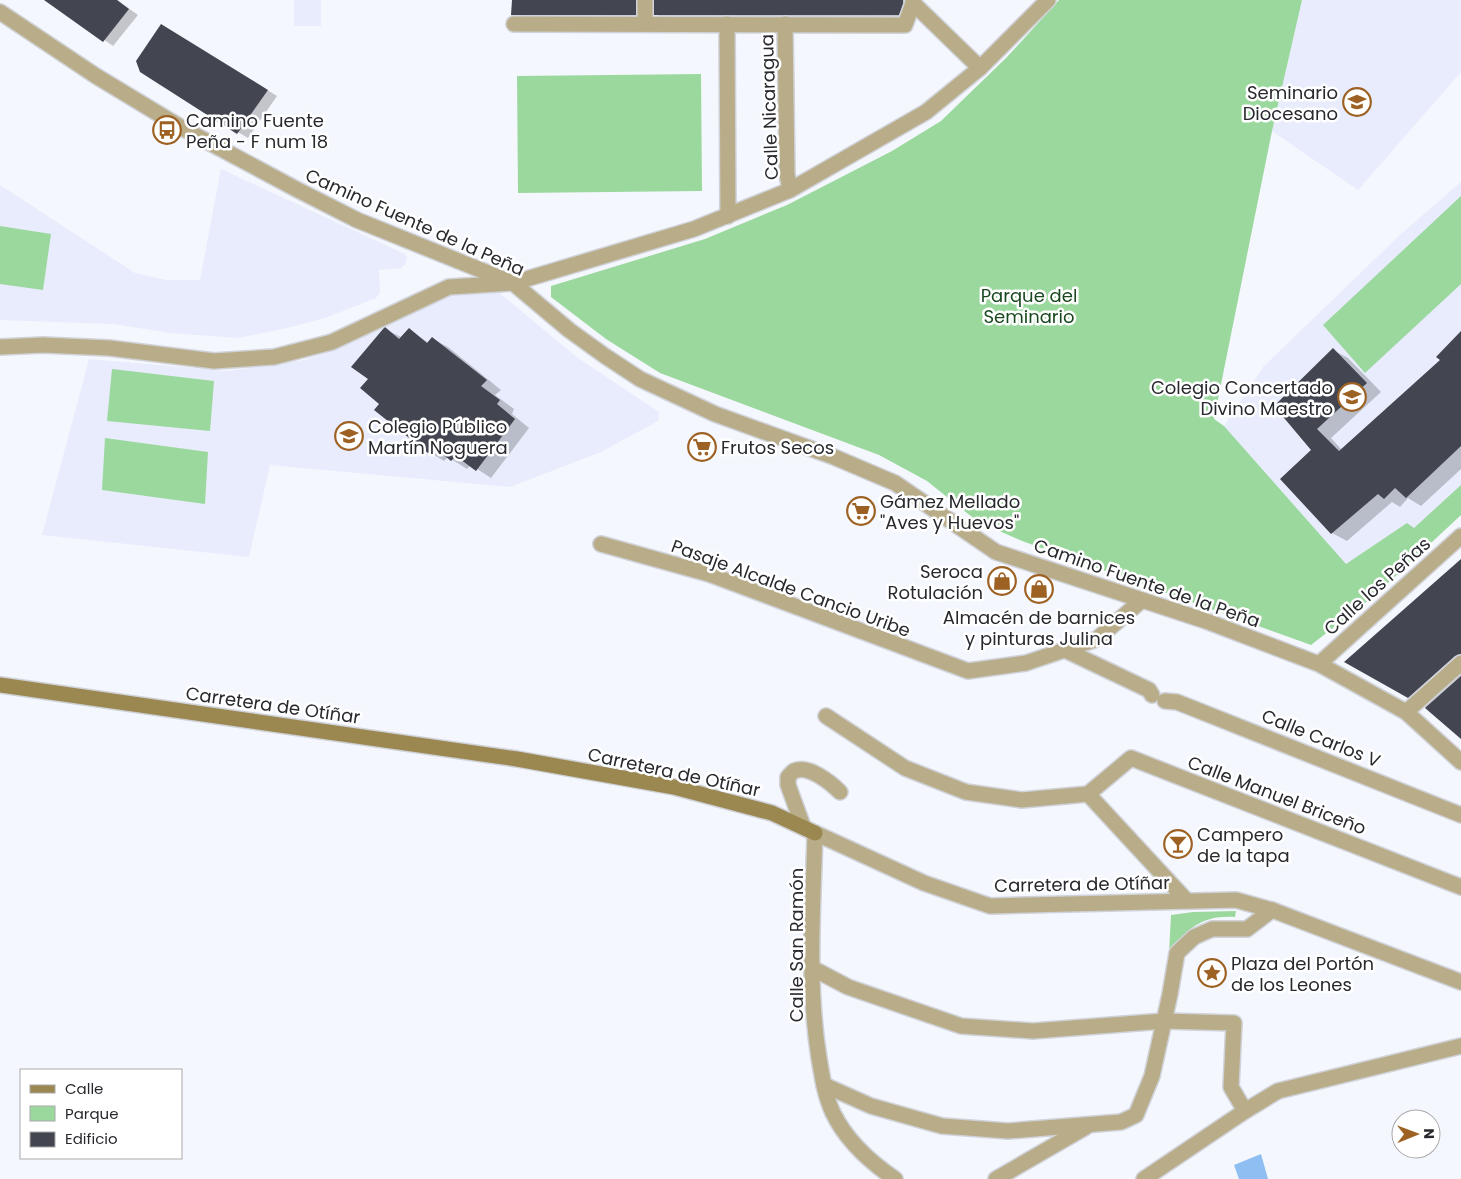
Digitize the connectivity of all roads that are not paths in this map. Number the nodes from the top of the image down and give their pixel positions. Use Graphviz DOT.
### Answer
graph roads {
  1 [pos="645,0"];
  2 [pos="1048,0"];
  3 [pos="913,2"];
  4 [pos="0,12"];
  5 [pos="514,24"];
  6 [pos="645,24"];
  7 [pos="727,24"];
  8 [pos="786,24"];
  9 [pos="980,68"];
  10 [pos="790,190"];
  11 [pos="728,216"];
  12 [pos="513,283"];
  13 [pos="0,347"];
  14 [pos="1461,536"];
  15 [pos="601,544"];
  16 [pos="1142,600"];
  17 [pos="1065,650"];
  18 [pos="1461,663"];
  19 [pos="1319,664"];
  20 [pos="0,685"];
  21 [pos="1406,712"];
  22 [pos="826,716"];
  23 [pos="1461,762"];
  24 [pos="840,792"];
  25 [pos="1088,794"];
  26 [pos="1461,815"];
  27 [pos="809,829"];
  28 [pos="1461,887"];
  29 [pos="1187,901"];
  30 [pos="1272,910"];
  31 [pos="812,968"];
  32 [pos="1461,982"];
  33 [pos="1164,1021"];
  34 [pos="1461,1046"];
  35 [pos="824,1085"];
  36 [pos="1245,1111"];
  37 [pos="1090,1125"];
  38 [pos="895,1179"];
  39 [pos="996,1179"];
  40 [pos="1144,1179"];
  1 -- 6 [label="street"];
  2 -- 9 [label="street"];
  3 -- 8 [label="street"];
  3 -- 9 [label="street"];
  4 -- 12 [label="street, Camino Fuente de la Peña"];
  5 -- 6 [label="street"];
  6 -- 7 [label="street"];
  7 -- 8 [label="street"];
  7 -- 11 [label="street"];
  8 -- 10 [label="street, Calle Nicaragua"];
  9 -- 10 [label="street"];
  10 -- 11 [label="street"];
  11 -- 12 [label="street"];
  12 -- 13 [label="street"];
  12 -- 16 [label="street, Camino Fuente de la Peña"];
  14 -- 19 [label="street, Calle los Peñas"];
  15 -- 17 [label="street, Pasaje Alcalde Cancio Uribe"];
  16 -- 17 [label="street"];
  16 -- 19 [label="street, Camino Fuente de la Peña"];
  17 -- 26 [label="street, Calle Carlos V"];
  18 -- 21 [label="street"];
  19 -- 21 [label="street, Camino Fuente de la Peña"];
  20 -- 27 [label="street, Carretera de Otíñar"];
  21 -- 23 [label="street, Camino Fuente de la Peña"];
  22 -- 25 [label="street"];
  24 -- 27 [label="street"];
  25 -- 28 [label="street, Calle Manuel Briceño"];
  25 -- 29 [label="street"];
  27 -- 29 [label="street, Carretera de Otíñar"];
  27 -- 31 [label="street, Calle San Ramón"];
  29 -- 30 [label="street, Carretera de Otíñar"];
  30 -- 32 [label="street, Carretera de Otíñar"];
  30 -- 33 [label="street"];
  31 -- 33 [label="street"];
  31 -- 35 [label="street, Calle San Ramón"];
  33 -- 36 [label="street"];
  33 -- 37 [label="street"];
  34 -- 36 [label="street"];
  35 -- 37 [label="street"];
  35 -- 38 [label="street, Calle San Ramón"];
  36 -- 40 [label="street"];
  37 -- 39 [label="street"];
}
